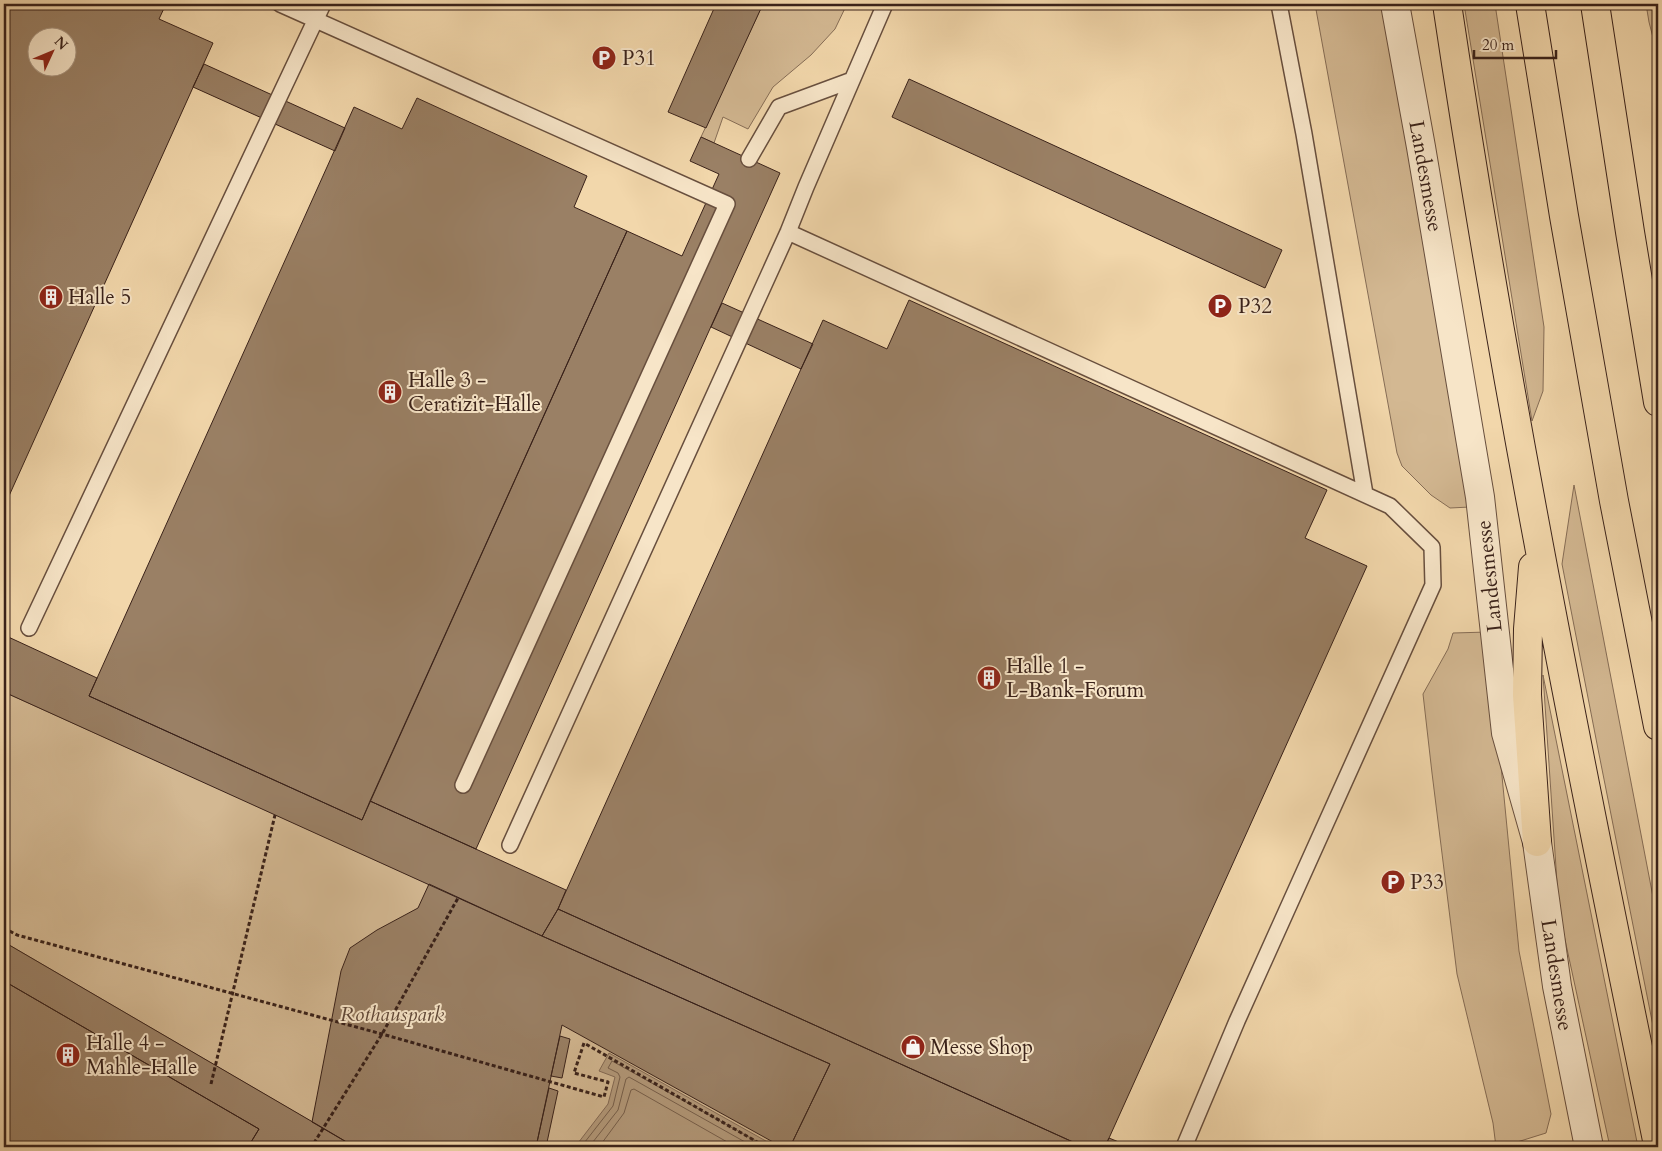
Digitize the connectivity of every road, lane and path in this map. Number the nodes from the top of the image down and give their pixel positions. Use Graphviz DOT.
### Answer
graph roads {
  1 [pos="280,4"];
  2 [pos="323,4"];
  3 [pos="884,4"];
  4 [pos="1278,4"];
  5 [pos="1395,4"];
  6 [pos="1447,4"];
  7 [pos="1530,4"];
  8 [pos="1595,4"];
  9 [pos="316,20"];
  10 [pos="852,80"];
  11 [pos="749,159"];
  12 [pos="788,232"];
  13 [pos="1658,402"];
  14 [pos="1365,494"];
  15 [pos="1536,531"];
  16 [pos="29,628"];
  17 [pos="1658,726"];
  18 [pos="463,785"];
  19 [pos="274,815"];
  20 [pos="1537,842"];
  21 [pos="510,845"];
  22 [pos="458,898"];
  23 [pos="4,928"];
  24 [pos="234,994"];
  25 [pos="382,1034"];
  26 [pos="211,1084"];
  27 [pos="314,1143"];
  28 [pos="1658,1145"];
  29 [pos="766,1147"];
  30 [pos="1184,1147"];
  31 [pos="1589,1147"];
  1 -- 9 [label="lane"];
  2 -- 9 [label="lane"];
  3 -- 10 [label="lane"];
  4 -- 14 [label="lane"];
  5 -- 20 [label="street, Landesmesse"];
  6 -- 15 [label="highway"];
  7 -- 17 [label="highway"];
  8 -- 13 [label="highway"];
  9 -- 16 [label="lane"];
  9 -- 18 [label="lane"];
  10 -- 11 [label="lane"];
  10 -- 12 [label="lane"];
  12 -- 14 [label="lane"];
  12 -- 21 [label="lane"];
  14 -- 30 [label="lane"];
  15 -- 20 [label="highway"];
  15 -- 28 [label="highway"];
  19 -- 24 [label="path"];
  20 -- 31 [label="street, Landesmesse"];
  22 -- 25 [label="path"];
  23 -- 24 [label="path"];
  24 -- 25 [label="path"];
  24 -- 26 [label="path"];
  25 -- 27 [label="path"];
  25 -- 29 [label="path"];
}
